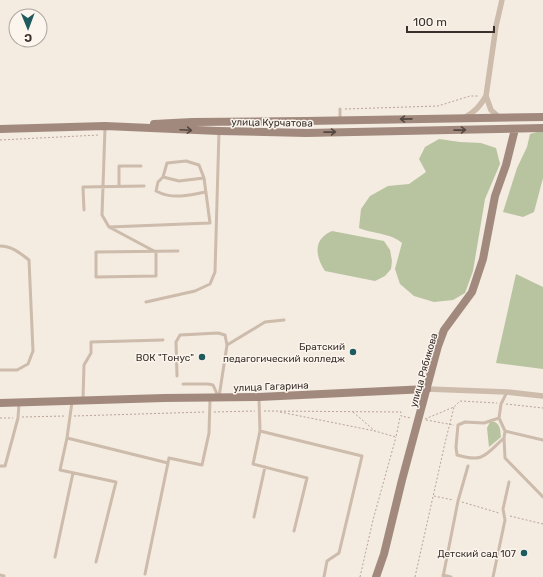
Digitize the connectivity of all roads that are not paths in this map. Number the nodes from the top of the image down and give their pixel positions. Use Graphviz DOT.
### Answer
graph roads {
  1 [pos="502,0"];
  2 [pos="486,96"];
  3 [pos="340,109"];
  4 [pos="543,117"];
  5 [pos="463,118"];
  6 [pos="500,118"];
  7 [pos="340,121"];
  8 [pos="306,122"];
  9 [pos="105,126"];
  10 [pos="543,128"];
  11 [pos="0,129"];
  12 [pos="515,129"];
  13 [pos="219,131"];
  14 [pos="306,133"];
  15 [pos="141,166"];
  16 [pos="163,177"];
  17 [pos="204,178"];
  18 [pos="102,186"];
  19 [pos="119,186"];
  20 [pos="144,186"];
  21 [pos="206,192"];
  22 [pos="84,210"];
  23 [pos="109,227"];
  24 [pos="0,246"];
  25 [pos="178,251"];
  26 [pos="156,252"];
  27 [pos="146,302"];
  28 [pos="284,320"];
  29 [pos="163,340"];
  30 [pos="227,345"];
  31 [pos="0,370"];
  32 [pos="177,376"];
  33 [pos="182,384"];
  34 [pos="427,389"];
  35 [pos="507,392"];
  36 [pos="543,396"];
  37 [pos="210,397"];
  38 [pos="219,397"];
  39 [pos="259,397"];
  40 [pos="83,400"];
  41 [pos="72,401"];
  42 [pos="0,403"];
  43 [pos="19,403"];
  44 [pos="499,418"];
  45 [pos="505,430"];
  46 [pos="260,431"];
  47 [pos="67,438"];
  48 [pos="504,438"];
  49 [pos="543,440"];
  50 [pos="168,463"];
  51 [pos="0,466"];
  52 [pos="468,466"];
  53 [pos="265,467"];
  54 [pos="73,473"];
  55 [pos="509,482"];
  56 [pos="543,497"];
  57 [pos="254,517"];
  58 [pos="294,531"];
  59 [pos="384,554"];
  60 [pos="55,557"];
  61 [pos="96,562"];
  62 [pos="145,574"];
  63 [pos="443,576"];
  64 [pos="324,577"];
  65 [pos="376,577"];
  66 [pos="383,577"];
  67 [pos="451,577"];
  68 [pos="493,577"];
  1 -- 2 [label="street"];
  2 -- 5 [label="street"];
  2 -- 6 [label="street"];
  3 -- 7 [label="lane"];
  4 -- 6 [label="main road"];
  5 -- 6 [label="main road"];
  5 -- 7 [label="main road, one-way"];
  7 -- 8 [label="main road"];
  8 -- 9 [label="main road"];
  8 -- 14 [label="main road"];
  9 -- 11 [label="main road, улица Курчатова"];
  9 -- 13 [label="main road, улица Курчатова, one-way"];
  9 -- 18 [label="lane"];
  10 -- 12 [label="main road, улица Курчатова"];
  14 -- 12 [label="main road, улица Курчатова, one-way"];
  12 -- 34 [label="main road, улица Рябикова"];
  13 -- 14 [label="main road, улица Курчатова"];
  13 -- 27 [label="lane"];
  15 -- 19 [label="lane"];
  16 -- 17 [label="lane"];
  16 -- 17 [label="lane"];
  16 -- 21 [label="lane"];
  17 -- 21 [label="lane"];
  18 -- 19 [label="lane"];
  18 -- 22 [label="lane"];
  18 -- 23 [label="lane"];
  19 -- 20 [label="lane"];
  21 -- 23 [label="lane"];
  23 -- 26 [label="lane"];
  24 -- 31 [label="lane"];
  25 -- 26 [label="lane"];
  26 -- 26 [label="lane"];
  28 -- 30 [label="lane"];
  29 -- 40 [label="lane"];
  30 -- 32 [label="lane"];
  30 -- 38 [label="lane"];
  33 -- 38 [label="lane"];
  34 -- 35 [label="street, улица Гагарина"];
  34 -- 39 [label="main road, улица Гагарина"];
  34 -- 59 [label="main road, улица Рябикова"];
  35 -- 36 [label="street, улица Гагарина"];
  35 -- 44 [label="lane"];
  37 -- 38 [label="main road, улица Гагарина"];
  37 -- 40 [label="main road, улица Гагарина"];
  37 -- 50 [label="lane"];
  38 -- 39 [label="main road, улица Гагарина"];
  39 -- 46 [label="lane"];
  40 -- 41 [label="main road, улица Гагарина"];
  41 -- 43 [label="main road, улица Гагарина"];
  41 -- 47 [label="lane"];
  42 -- 43 [label="main road, улица Гагарина"];
  43 -- 51 [label="lane"];
  44 -- 45 [label="lane"];
  44 -- 48 [label="lane"];
  45 -- 48 [label="lane"];
  45 -- 49 [label="lane"];
  46 -- 53 [label="lane"];
  46 -- 64 [label="lane"];
  47 -- 50 [label="lane"];
  47 -- 54 [label="lane"];
  48 -- 56 [label="lane"];
  50 -- 62 [label="lane"];
  52 -- 63 [label="lane"];
  53 -- 57 [label="lane"];
  53 -- 58 [label="lane"];
  54 -- 60 [label="lane"];
  54 -- 61 [label="lane"];
  55 -- 68 [label="lane"];
  59 -- 65 [label="main road, улица Рябикова"];
  59 -- 66 [label="main road, улица Рябикова"];
  63 -- 67 [label="lane"];
}
